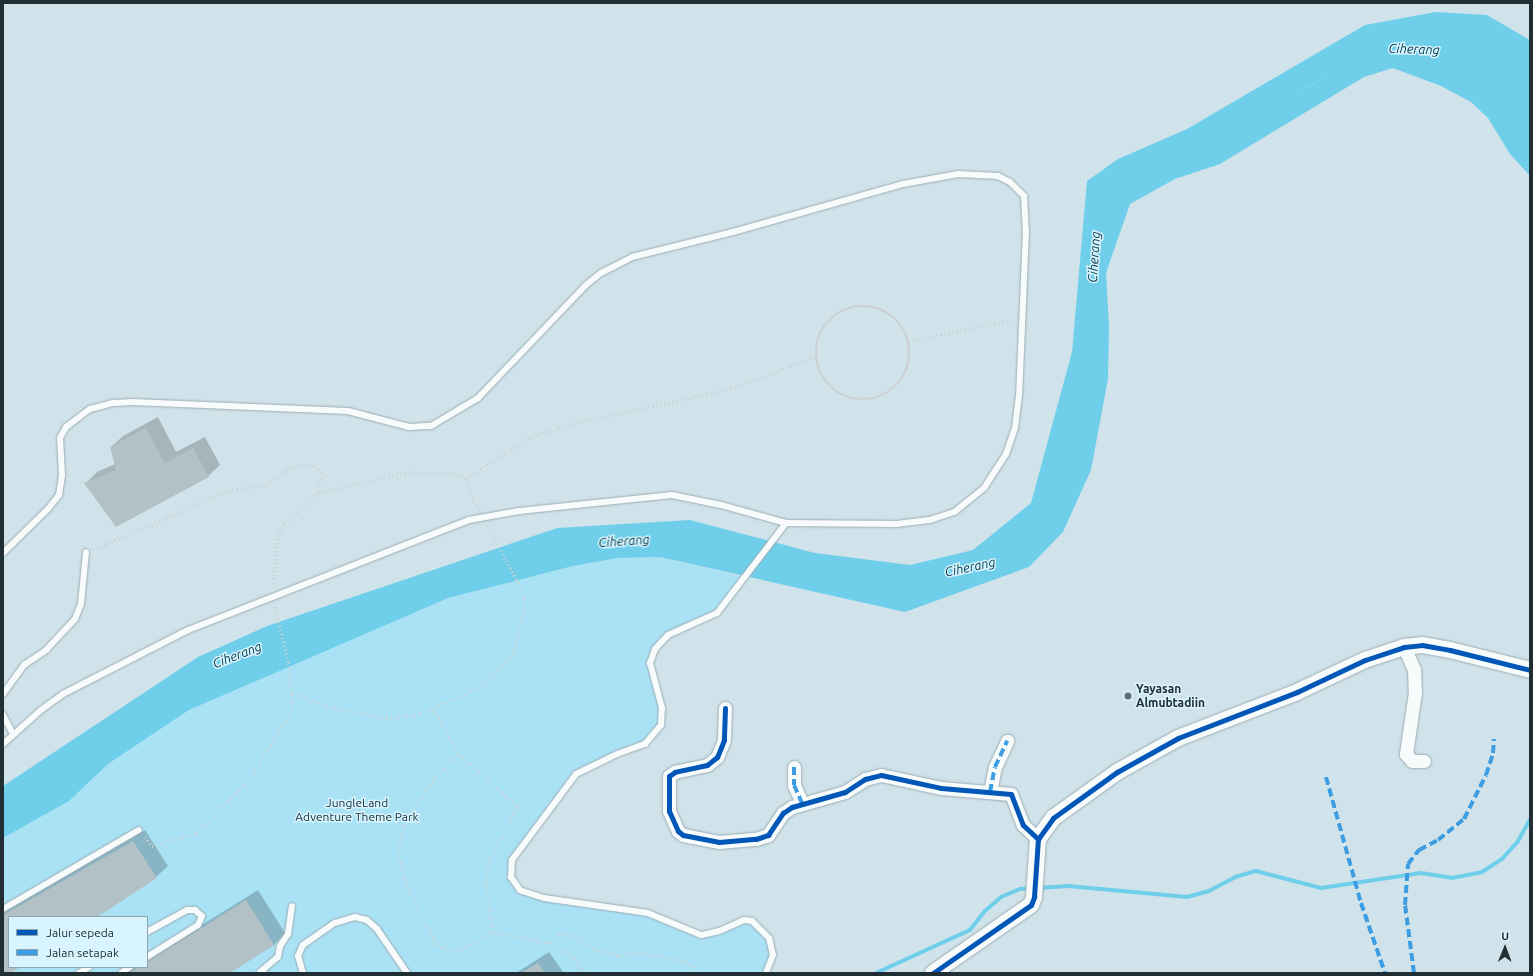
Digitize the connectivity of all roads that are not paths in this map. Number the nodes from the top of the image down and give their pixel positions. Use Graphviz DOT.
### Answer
graph roads {
  1 [pos="786,523"];
  2 [pos="86,552"];
  3 [pos="3,553"];
  4 [pos="1404,647"];
  5 [pos="1530,670"];
  6 [pos="3,694"];
  7 [pos="725,708"];
  8 [pos="3,715"];
  9 [pos="13,734"];
  10 [pos="1006,741"];
  11 [pos="3,744"];
  12 [pos="1424,761"];
  13 [pos="794,767"];
  14 [pos="990,792"];
  15 [pos="802,803"];
  16 [pos="139,830"];
  17 [pos="1038,839"];
  18 [pos="292,906"];
  19 [pos="3,909"];
  20 [pos="148,931"];
  21 [pos="148,956"];
  22 [pos="260,973"];
  23 [pos="303,973"];
  24 [pos="406,973"];
  25 [pos="766,973"];
  26 [pos="933,973"];
  1 -- 3 [label="lane"];
  1 -- 9 [label="lane"];
  1 -- 25 [label="lane"];
  2 -- 6 [label="lane"];
  4 -- 5 [label="street"];
  4 -- 12 [label="street"];
  4 -- 17 [label="street"];
  7 -- 15 [label="street"];
  8 -- 9 [label="lane"];
  9 -- 11 [label="lane"];
  10 -- 14 [label="street"];
  13 -- 15 [label="street"];
  14 -- 15 [label="street"];
  14 -- 17 [label="street"];
  16 -- 19 [label="lane"];
  17 -- 26 [label="street"];
  18 -- 22 [label="lane"];
  20 -- 21 [label="lane"];
  23 -- 24 [label="lane"];
}
